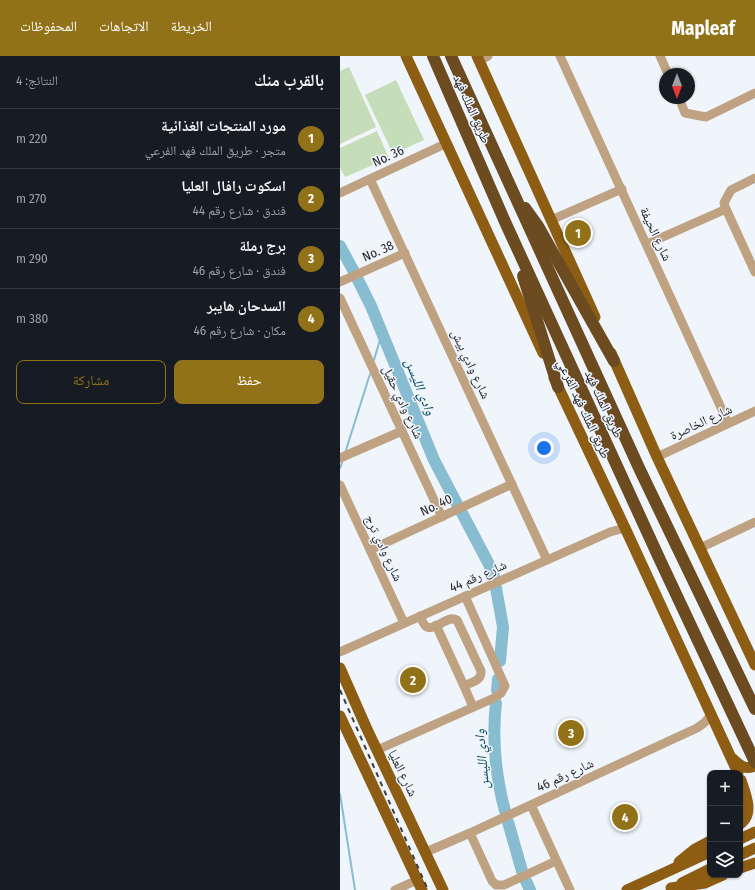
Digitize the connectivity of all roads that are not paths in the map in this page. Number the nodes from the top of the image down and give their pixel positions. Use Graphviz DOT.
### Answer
graph roads {
  1 [pos="406,56"];
  2 [pos="426,56"];
  3 [pos="433,56"];
  4 [pos="451,56"];
  5 [pos="456,56"];
  6 [pos="560,56"];
  7 [pos="663,57"];
  8 [pos="482,58"];
  9 [pos="666,68"];
  10 [pos="755,93"];
  11 [pos="469,95"];
  12 [pos="453,100"];
  13 [pos="682,104"];
  14 [pos="447,144"];
  15 [pos="755,178"];
  16 [pos="370,179"];
  17 [pos="507,180"];
  18 [pos="622,189"];
  19 [pos="340,193"];
  20 [pos="726,209"];
  21 [pos="552,220"];
  22 [pos="506,224"];
  23 [pos="647,244"];
  24 [pos="405,253"];
  25 [pos="752,259"];
  26 [pos="755,272"];
  27 [pos="340,282"];
  28 [pos="340,298"];
  29 [pos="614,361"];
  30 [pos="558,386"];
  31 [pos="755,411"];
  32 [pos="728,424"];
  33 [pos="402,431"];
  34 [pos="657,457"];
  35 [pos="340,458"];
  36 [pos="512,484"];
  37 [pos="340,485"];
  38 [pos="442,517"];
  39 [pos="755,522"];
  40 [pos="626,530"];
  41 [pos="700,548"];
  42 [pos="370,550"];
  43 [pos="547,560"];
  44 [pos="465,596"];
  45 [pos="420,616"];
  46 [pos="404,623"];
  47 [pos="436,625"];
  48 [pos="340,652"];
  49 [pos="755,665"];
  50 [pos="340,668"];
  51 [pos="464,686"];
  52 [pos="473,707"];
  53 [pos="755,709"];
  54 [pos="712,714"];
  55 [pos="340,716"];
  56 [pos="377,750"];
  57 [pos="731,757"];
  58 [pos="753,766"];
  59 [pos="737,770"];
  60 [pos="743,784"];
  61 [pos="743,787"];
  62 [pos="530,805"];
  63 [pos="755,813"];
  64 [pos="743,822"];
  65 [pos="755,832"];
  66 [pos="470,833"];
  67 [pos="743,838"];
  68 [pos="708,842"];
  69 [pos="755,848"];
  70 [pos="426,852"];
  71 [pos="707,853"];
  72 [pos="743,854"];
  73 [pos="556,861"];
  74 [pos="755,863"];
  75 [pos="743,867"];
  76 [pos="707,870"];
  77 [pos="665,873"];
  78 [pos="716,878"];
  79 [pos="419,885"];
  80 [pos="669,889"];
  81 [pos="395,890"];
  82 [pos="443,890"];
  83 [pos="570,890"];
  84 [pos="627,890"];
  1 -- 14 [label="main road, طريق الملك فهد الفرعي"];
  2 -- 12 [label="highway"];
  3 -- 12 [label="highway, طريق الملك فهد"];
  4 -- 11 [label="highway, طريق الملك فهد"];
  5 -- 11 [label="highway"];
  6 -- 18 [label="street, شارع الحيفة"];
  7 -- 9 [label="street"];
  8 -- 21 [label="main road"];
  10 -- 13 [label="street"];
  11 -- 17 [label="highway, طريق الملك فهد"];
  12 -- 22 [label="highway, طريق الملك فهد"];
  14 -- 16 [label="street, No. 36"];
  14 -- 30 [label="main road, طريق الملك فهد الفرعي"];
  15 -- 20 [label="street"];
  16 -- 19 [label="street, No. 36"];
  16 -- 24 [label="street, شارع وادي بيش"];
  17 -- 29 [label="highway"];
  17 -- 53 [label="highway, طريق الملك فهد"];
  18 -- 21 [label="street"];
  18 -- 23 [label="street, شارع الحيفة"];
  20 -- 23 [label="street"];
  20 -- 25 [label="street"];
  21 -- 29 [label="main road"];
  22 -- 30 [label="highway"];
  22 -- 58 [label="highway, طريق الملك فهد"];
  23 -- 32 [label="street, شارع الحيفة"];
  24 -- 27 [label="street, No. 38"];
  24 -- 36 [label="street, شارع وادي بيش"];
  25 -- 26 [label="street"];
  28 -- 33 [label="street, شارع وادي حقيل"];
  29 -- 34 [label="main road"];
  30 -- 40 [label="main road, طريق الملك فهد الفرعي"];
  31 -- 32 [label="street, شارع الخاصرة"];
  32 -- 34 [label="street, شارع الخاصرة"];
  33 -- 35 [label="street"];
  33 -- 38 [label="street, شارع وادي حقيل"];
  34 -- 41 [label="main road"];
  36 -- 38 [label="street, No. 40"];
  36 -- 43 [label="street, شارع وادي بيش"];
  37 -- 42 [label="street, شارع وادي ترج"];
  38 -- 42 [label="street, No. 40"];
  39 -- 41 [label="street"];
  40 -- 43 [label="street, شارع رقم 44"];
  40 -- 54 [label="main road, طريق الملك فهد الفرعي"];
  41 -- 49 [label="main road"];
  42 -- 46 [label="street, شارع وادي ترج"];
  43 -- 44 [label="street, شارع رقم 44"];
  44 -- 45 [label="street, شارع رقم 44"];
  44 -- 52 [label="street"];
  45 -- 46 [label="street, شارع رقم 44"];
  45 -- 47 [label="street"];
  46 -- 48 [label="street, شارع رقم 44"];
  47 -- 51 [label="street"];
  47 -- 51 [label="street"];
  50 -- 56 [label="main road, شارع العليا"];
  51 -- 52 [label="street"];
  52 -- 56 [label="street"];
  54 -- 57 [label="main road, طريق الملك فهد الفرعي"];
  54 -- 62 [label="street, شارع رقم 46"];
  55 -- 79 [label="main road"];
  56 -- 70 [label="main road, شارع العليا"];
  57 -- 58 [label="main road"];
  57 -- 59 [label="main road, طريق الملك فهد الفرعي"];
  60 -- 63 [label="main road, طريق الملك فهد الفرعي"];
  61 -- 64 [label="main road"];
  62 -- 66 [label="street, شارع رقم 46"];
  62 -- 73 [label="street"];
  65 -- 67 [label="main road"];
  66 -- 70 [label="street, شارع رقم 46"];
  66 -- 73 [label="street"];
  68 -- 77 [label="main road"];
  69 -- 72 [label="main road"];
  70 -- 82 [label="main road, شارع العليا"];
  71 -- 77 [label="main road"];
  73 -- 83 [label="street"];
  74 -- 75 [label="main road"];
  76 -- 80 [label="main road"];
  77 -- 84 [label="main road"];
  78 -- 80 [label="main road"];
  79 -- 81 [label="street"];
}
